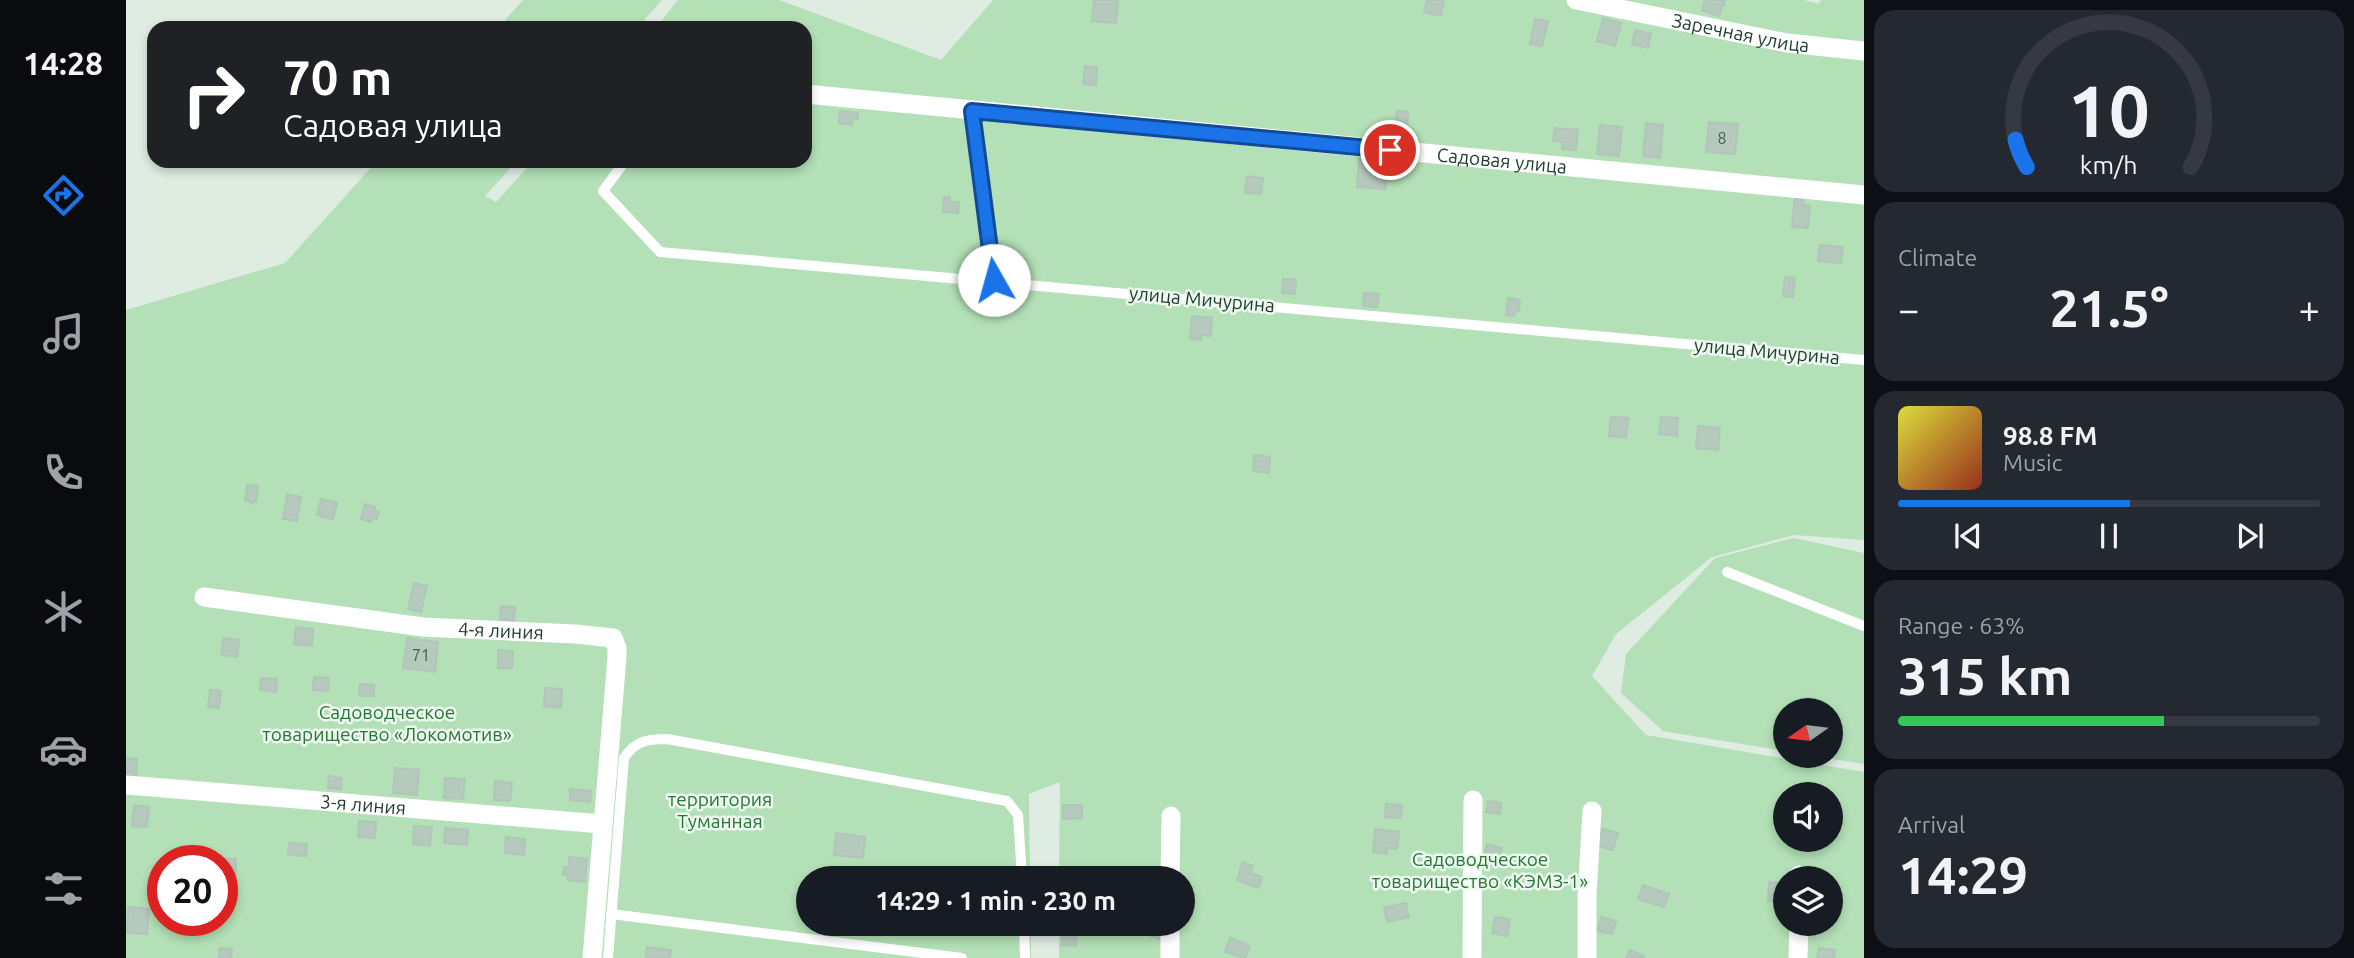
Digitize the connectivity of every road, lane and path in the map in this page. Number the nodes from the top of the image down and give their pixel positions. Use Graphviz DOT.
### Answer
graph roads {
  1 [pos="1576,0"];
  2 [pos="1864,51"];
  3 [pos="812,95"];
  4 [pos="972,111"];
  5 [pos="620,168"];
  6 [pos="1864,195"];
  7 [pos="994,280"];
  8 [pos="1864,360"];
  9 [pos="1727,572"];
  10 [pos="204,597"];
  11 [pos="1864,626"];
  12 [pos="126,785"];
  13 [pos="1473,800"];
  14 [pos="1592,811"];
  15 [pos="1171,816"];
  16 [pos="610,825"];
  17 [pos="1021,866"];
  18 [pos="1170,866"];
  19 [pos="611,914"];
  20 [pos="1024,936"];
  21 [pos="1170,936"];
  22 [pos="1799,936"];
  23 [pos="592,958"];
  24 [pos="608,958"];
  25 [pos="962,958"];
  26 [pos="1025,958"];
  27 [pos="1170,958"];
  28 [pos="1472,958"];
  29 [pos="1587,958"];
  30 [pos="1798,958"];
  1 -- 2 [label="street, Заречная улица"];
  3 -- 4 [label="street, Садовая улица"];
  4 -- 6 [label="street, Садовая улица"];
  4 -- 7 [label="lane"];
  5 -- 7 [label="lane, улица Мичурина"];
  7 -- 8 [label="lane, улица Мичурина"];
  9 -- 11 [label="lane"];
  10 -- 16 [label="street, 4-я линия"];
  12 -- 16 [label="street, 3-я линия"];
  13 -- 28 [label="street"];
  14 -- 29 [label="street"];
  15 -- 18 [label="street"];
  16 -- 17 [label="lane"];
  16 -- 19 [label="lane"];
  16 -- 23 [label="street"];
  19 -- 24 [label="lane"];
  19 -- 25 [label="lane"];
  20 -- 26 [label="lane"];
  21 -- 27 [label="street"];
  22 -- 30 [label="street"];
}
